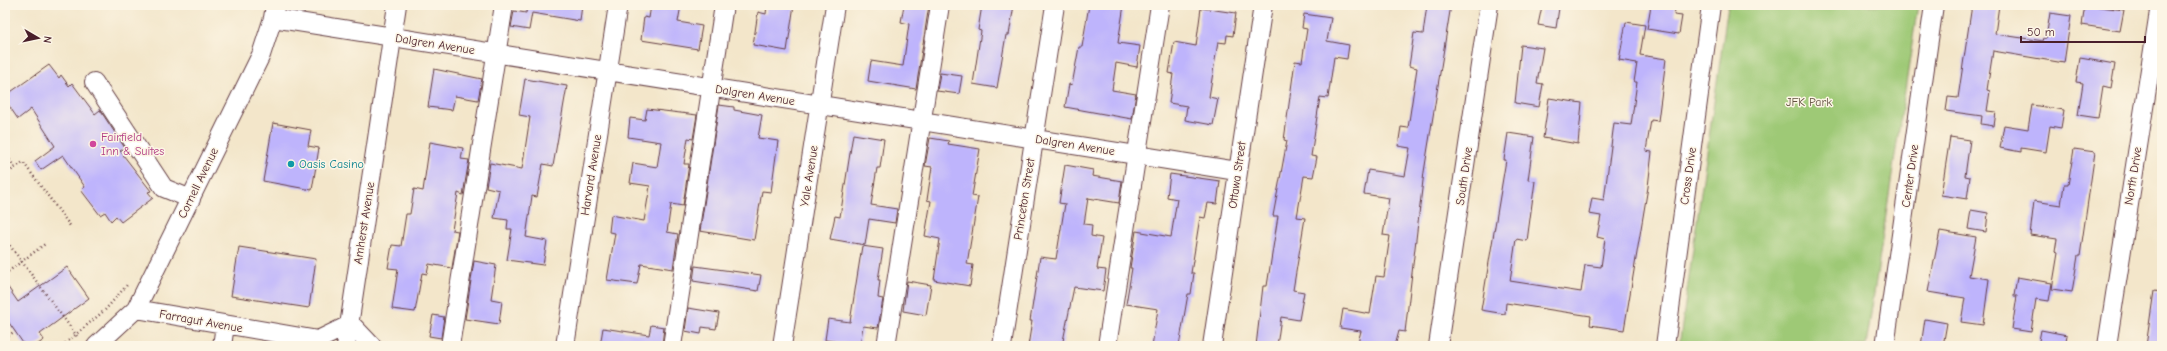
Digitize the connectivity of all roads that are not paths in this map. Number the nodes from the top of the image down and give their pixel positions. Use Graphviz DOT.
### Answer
graph roads {
  1 [pos="397,5"];
  2 [pos="504,5"];
  3 [pos="618,5"];
  4 [pos="724,5"];
  5 [pos="835,5"];
  6 [pos="940,5"];
  7 [pos="1055,5"];
  8 [pos="1160,5"];
  9 [pos="1263,5"];
  10 [pos="1489,5"];
  11 [pos="1711,5"];
  12 [pos="1934,5"];
  13 [pos="2160,5"];
  14 [pos="274,12"];
  15 [pos="392,37"];
  16 [pos="496,54"];
  17 [pos="607,72"];
  18 [pos="94,82"];
  19 [pos="711,88"];
  20 [pos="820,105"];
  21 [pos="922,121"];
  22 [pos="1034,139"];
  23 [pos="1137,155"];
  24 [pos="1237,171"];
  25 [pos="190,199"];
  26 [pos="136,309"];
  27 [pos="350,324"];
  28 [pos="225,325"];
  29 [pos="96,346"];
  30 [pos="222,346"];
  31 [pos="346,346"];
  32 [pos="372,346"];
  33 [pos="450,346"];
  34 [pos="565,346"];
  35 [pos="672,346"];
  36 [pos="782,346"];
  37 [pos="886,346"];
  38 [pos="1002,346"];
  39 [pos="1107,346"];
  40 [pos="1212,346"];
  41 [pos="1438,346"];
  42 [pos="1665,346"];
  43 [pos="1885,346"];
  44 [pos="2107,346"];
  1 -- 15 [label="street, Amherst Avenue"];
  2 -- 16 [label="street"];
  3 -- 17 [label="street, Harvard Avenue"];
  4 -- 19 [label="street"];
  5 -- 20 [label="street, Yale Avenue"];
  6 -- 21 [label="street"];
  7 -- 22 [label="street, Princeton Street"];
  8 -- 23 [label="street"];
  9 -- 24 [label="street, Ottawa Street"];
  10 -- 41 [label="street, South Drive"];
  11 -- 42 [label="street, Cross Drive"];
  12 -- 43 [label="street, Center Drive"];
  13 -- 44 [label="street, North Drive"];
  14 -- 15 [label="street, Dalgren Avenue"];
  14 -- 25 [label="street, Cornell Avenue"];
  15 -- 16 [label="street, Dalgren Avenue"];
  15 -- 27 [label="street, Amherst Avenue"];
  16 -- 17 [label="street, Dalgren Avenue"];
  16 -- 33 [label="street"];
  17 -- 19 [label="street, Dalgren Avenue"];
  17 -- 34 [label="street, Harvard Avenue"];
  18 -- 25 [label="street"];
  19 -- 20 [label="street, Dalgren Avenue"];
  19 -- 35 [label="street"];
  20 -- 21 [label="street, Dalgren Avenue"];
  20 -- 36 [label="street, Yale Avenue"];
  21 -- 22 [label="street, Dalgren Avenue"];
  21 -- 37 [label="street"];
  22 -- 23 [label="street, Dalgren Avenue"];
  22 -- 38 [label="street, Princeton Street"];
  23 -- 24 [label="street, Dalgren Avenue"];
  23 -- 39 [label="street"];
  24 -- 40 [label="street, Ottawa Street"];
  25 -- 26 [label="street, Cornell Avenue"];
  26 -- 28 [label="street, Farragut Avenue"];
  26 -- 29 [label="street, Cornell Avenue"];
  27 -- 28 [label="street, Farragut Avenue"];
  27 -- 31 [label="street, Amherst Avenue"];
  27 -- 32 [label="street"];
  28 -- 30 [label="street"];
}
